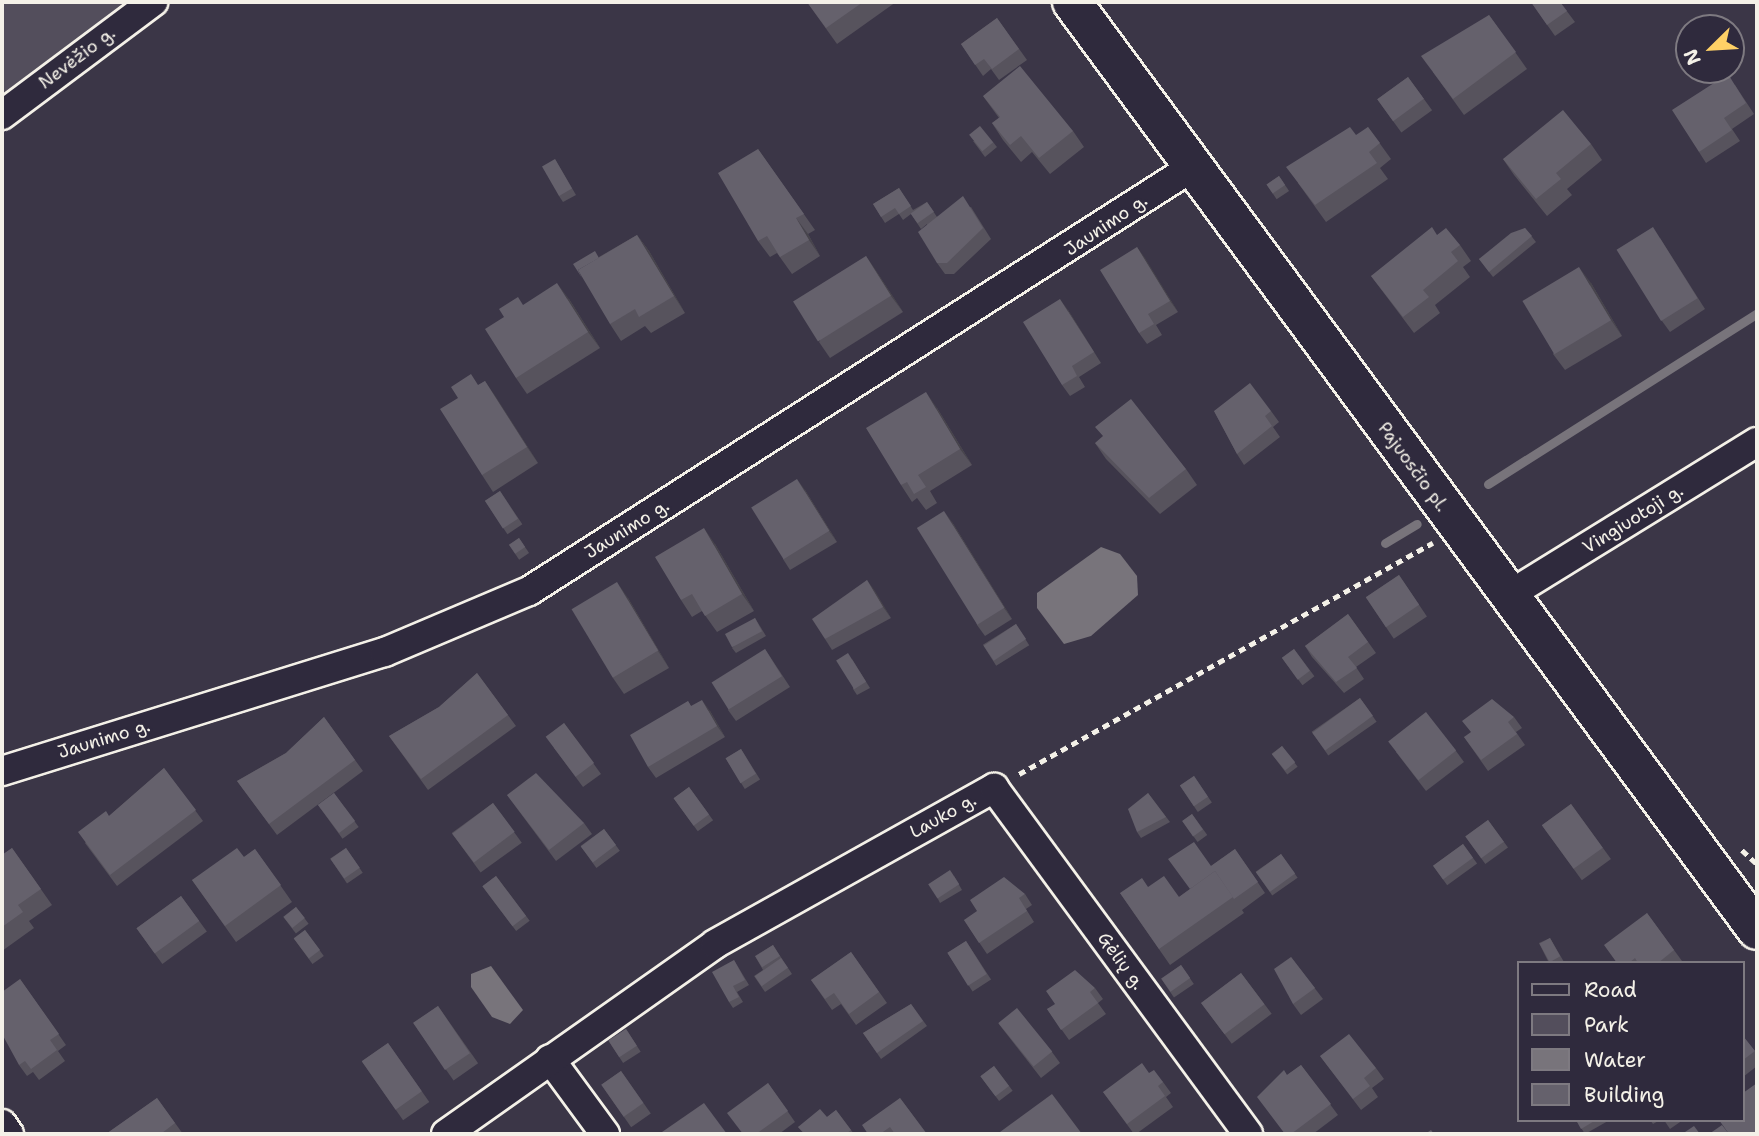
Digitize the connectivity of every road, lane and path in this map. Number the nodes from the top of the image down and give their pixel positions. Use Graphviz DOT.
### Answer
graph roads {
  1 [pos="153,2"];
  2 [pos="1072,2"];
  3 [pos="2,115"];
  4 [pos="1194,166"];
  5 [pos="1757,442"];
  6 [pos="1459,530"];
  7 [pos="1509,595"];
  8 [pos="2,771"];
  9 [pos="994,788"];
  10 [pos="1757,930"];
  11 [pos="550,1059"];
  12 [pos="2,1124"];
  13 [pos="9,1134"];
  14 [pos="446,1134"];
  15 [pos="605,1134"];
  16 [pos="1248,1134"];
  1 -- 3 [label="street, Nevėžio g."];
  2 -- 4 [label="main road, Pajuosčio pl."];
  4 -- 6 [label="main road, Pajuosčio pl."];
  4 -- 8 [label="street, Jaunimo g."];
  5 -- 7 [label="street, Vingiuotoji g."];
  6 -- 7 [label="main road, Pajuosčio pl."];
  6 -- 9 [label="path, Lauko g."];
  7 -- 10 [label="main road, Pajuosčio pl."];
  9 -- 11 [label="street, Lauko g."];
  9 -- 16 [label="street, Gėlių g."];
  11 -- 14 [label="street, Lauko g."];
  11 -- 15 [label="street"];
  12 -- 13 [label="street"];
}
